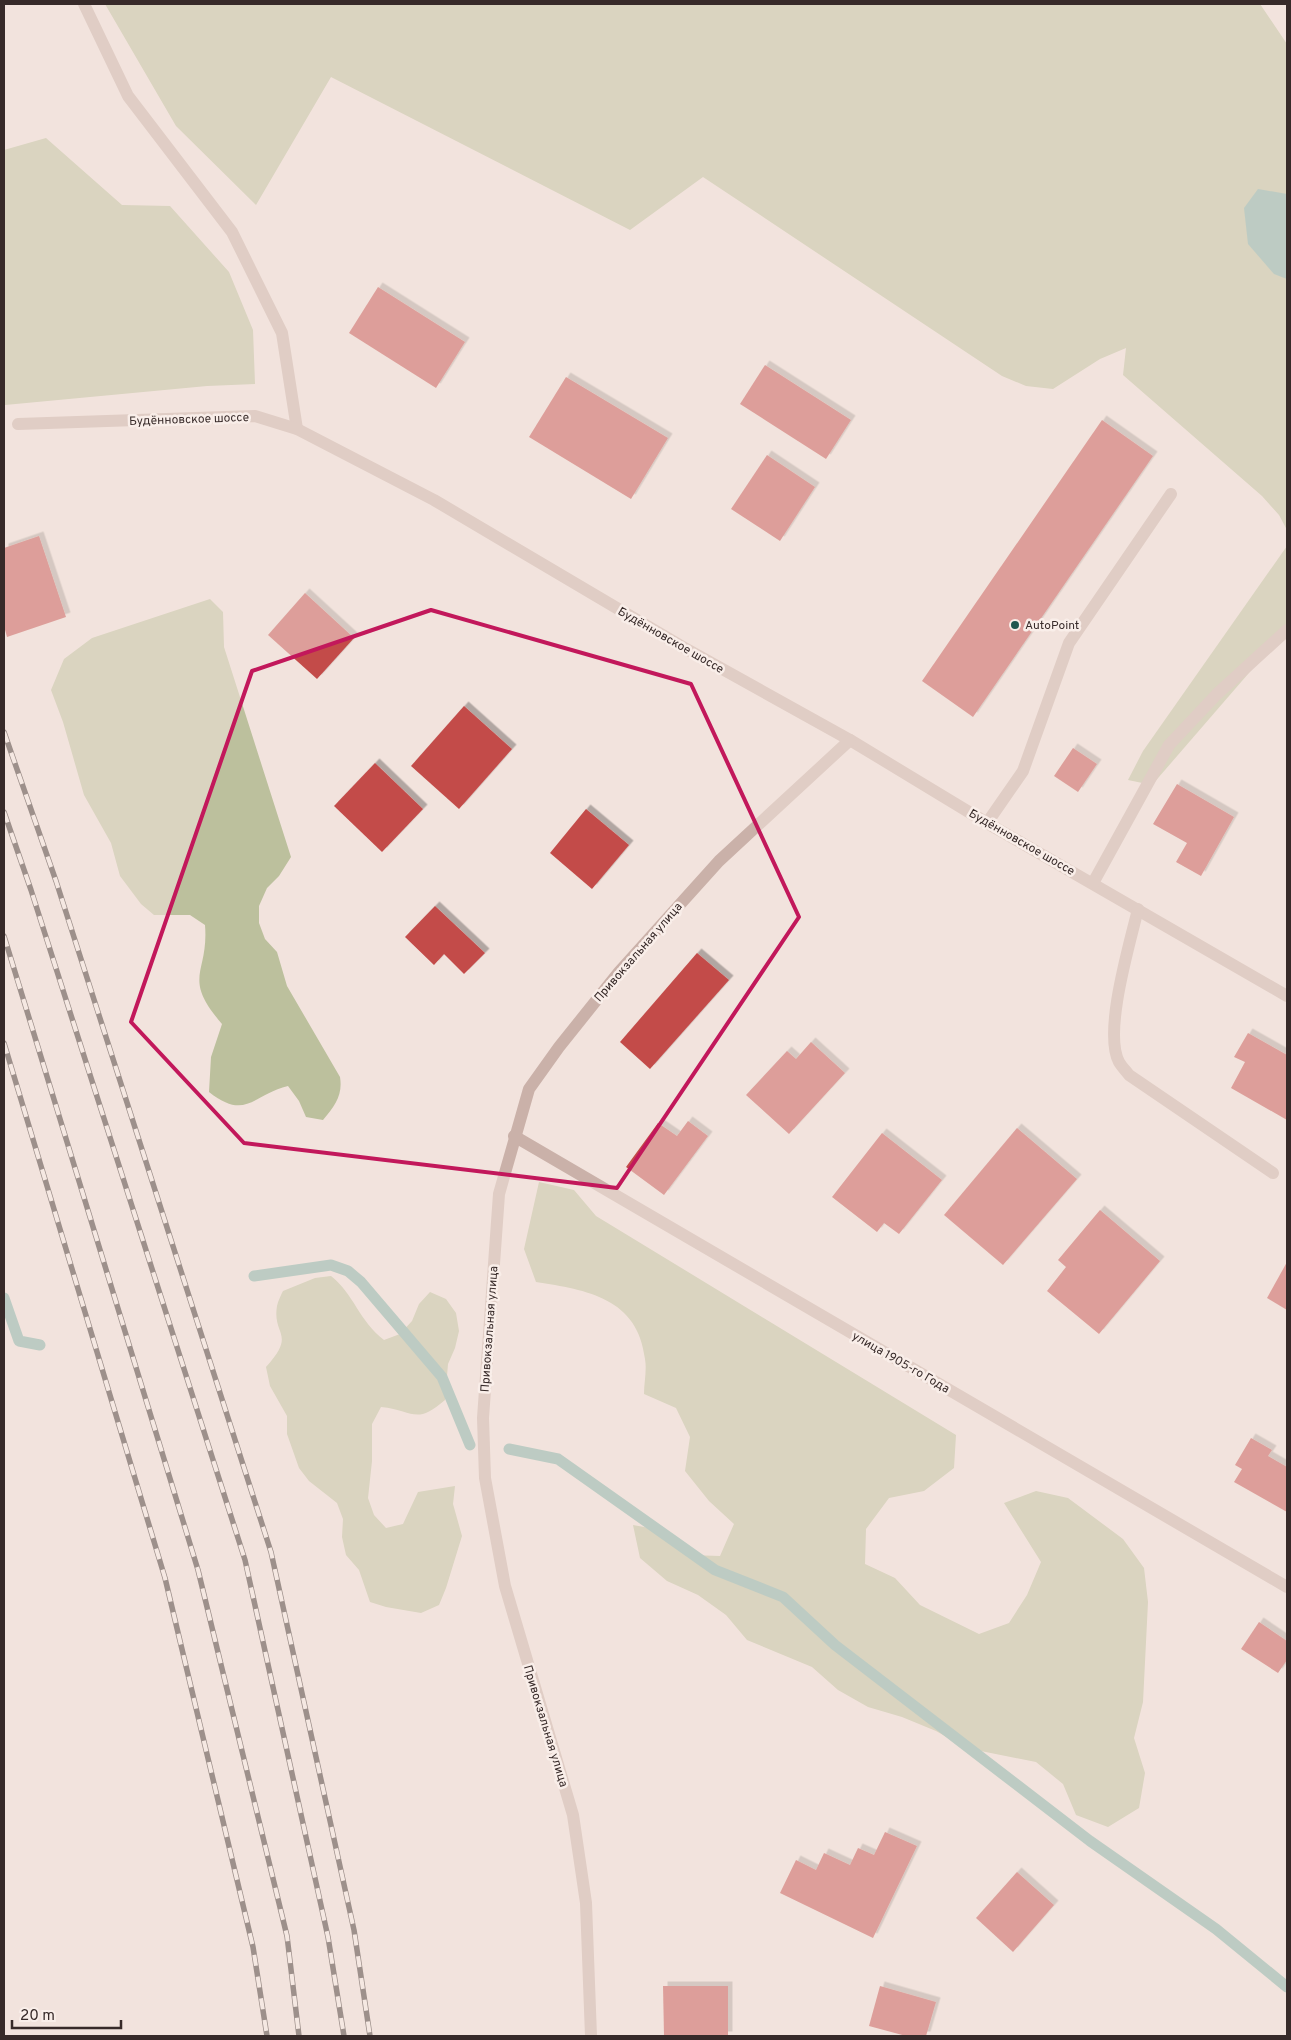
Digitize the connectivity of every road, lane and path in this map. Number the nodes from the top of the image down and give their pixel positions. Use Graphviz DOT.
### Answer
graph roads {
  1 [pos="84,4"];
  2 [pos="18,424"];
  3 [pos="297,429"];
  4 [pos="1171,494"];
  5 [pos="1287,630"];
  6 [pos="850,740"];
  7 [pos="987,823"];
  8 [pos="1093,883"];
  9 [pos="1138,909"];
  10 [pos="1287,996"];
  11 [pos="514,1136"];
  12 [pos="1273,1172"];
  13 [pos="1287,1587"];
  14 [pos="591,2036"];
  1 -- 3 [label="street"];
  2 -- 3 [label="street, Будённовское шоссе"];
  3 -- 6 [label="street, Будённовское шоссе"];
  4 -- 7 [label="street"];
  5 -- 8 [label="street"];
  6 -- 7 [label="street, Будённовское шоссе"];
  6 -- 11 [label="street, Привокзальная улица"];
  7 -- 8 [label="street, Будённовское шоссе"];
  8 -- 9 [label="street, Будённовское шоссе"];
  9 -- 10 [label="street, Будённовское шоссе"];
  9 -- 12 [label="street"];
  11 -- 13 [label="street, улица 1905-го Года"];
  11 -- 14 [label="street, Привокзальная улица"];
}
